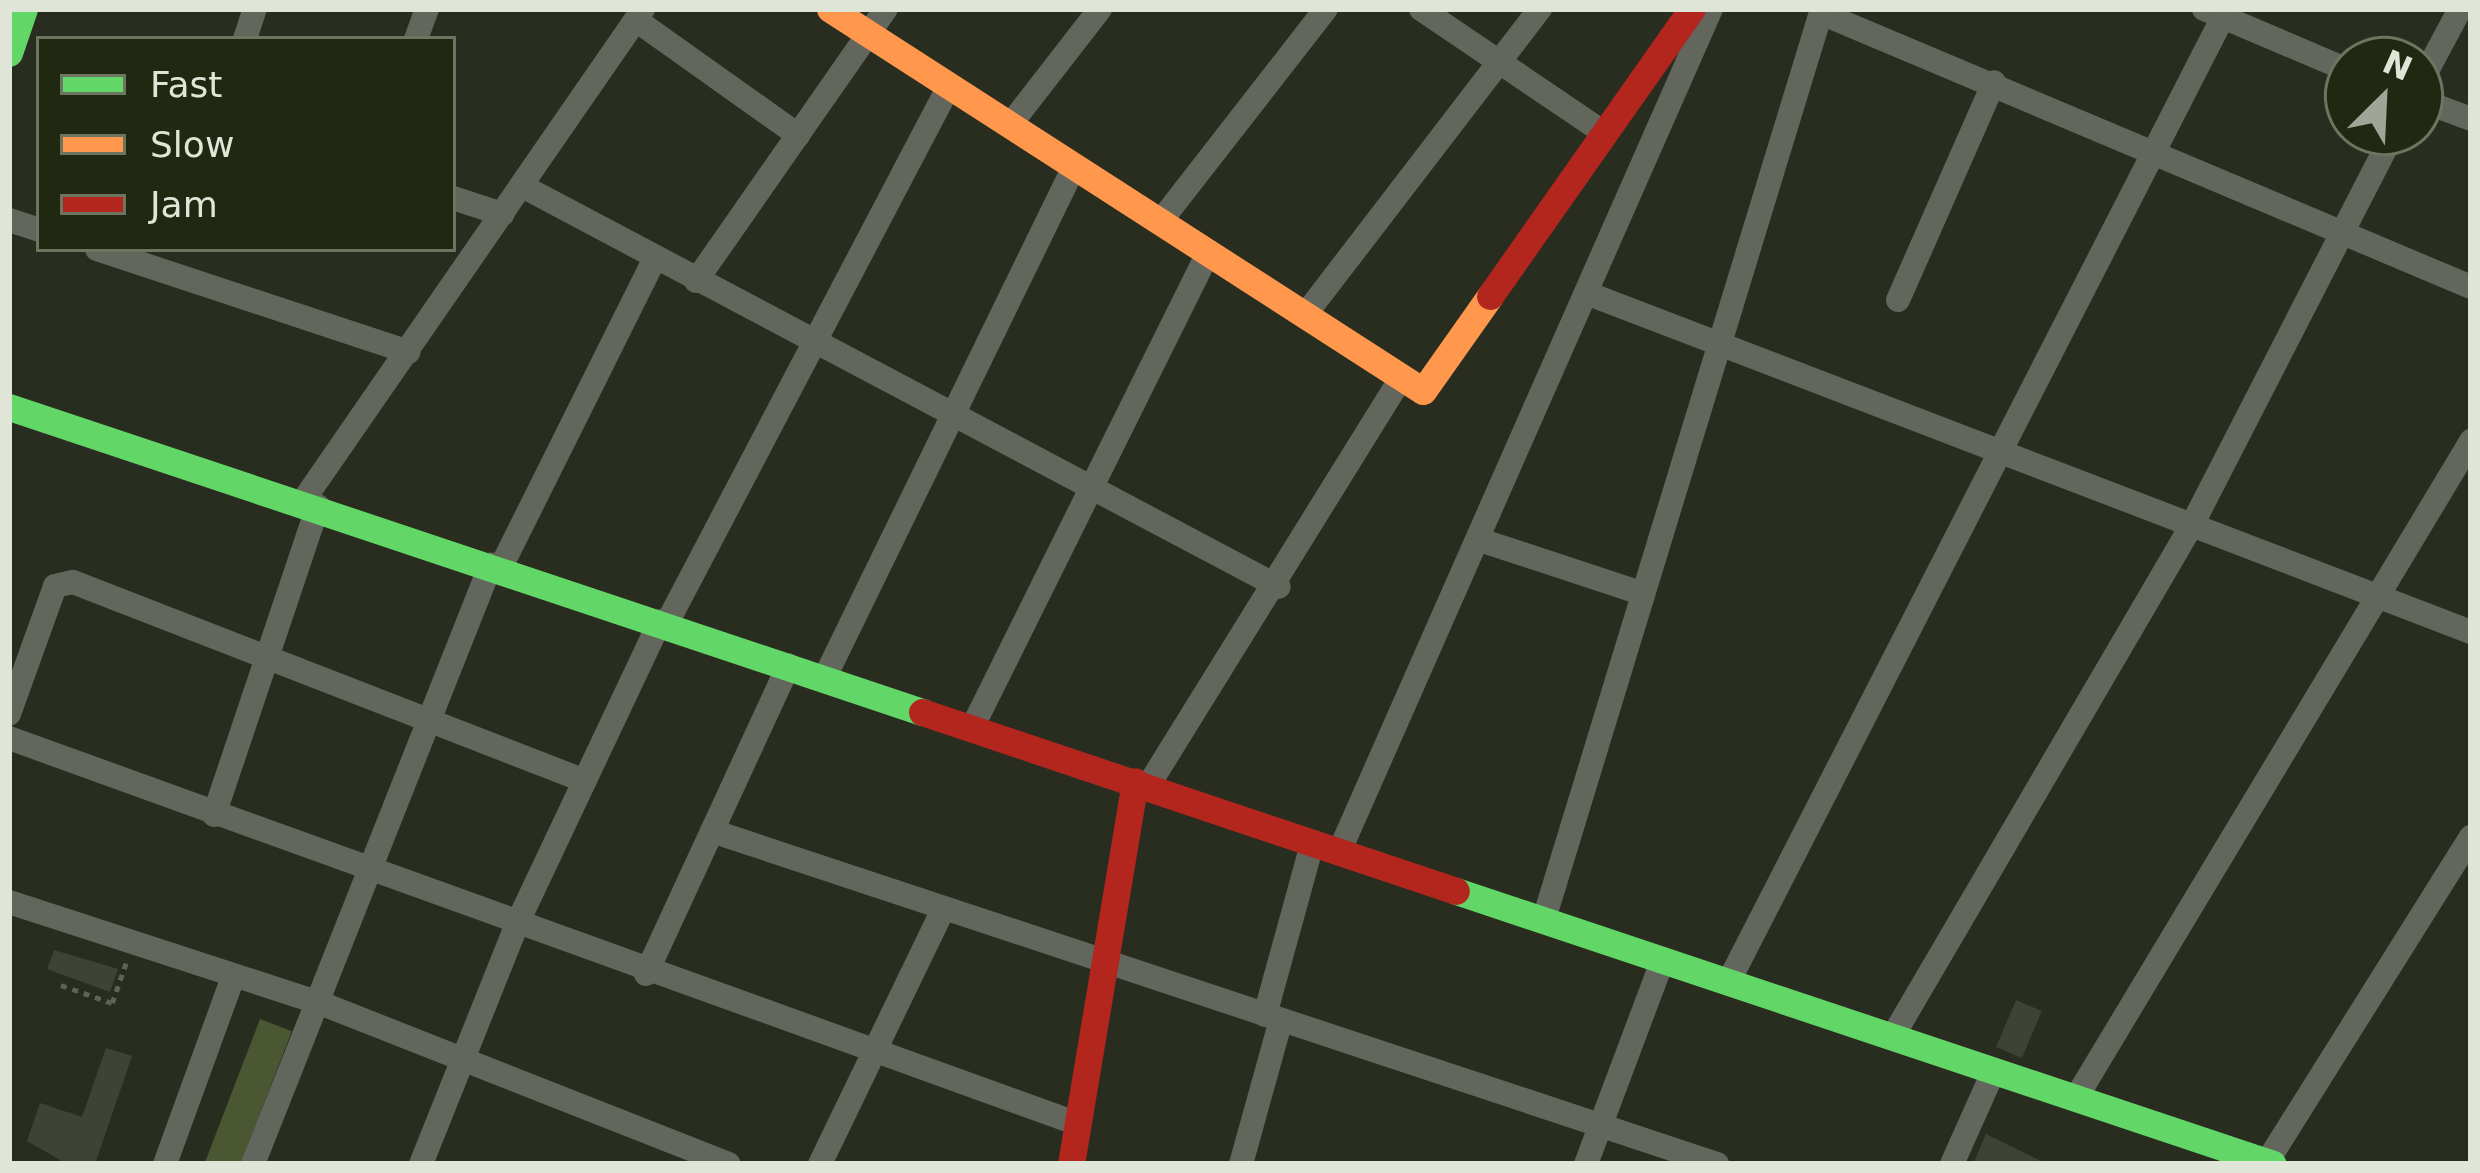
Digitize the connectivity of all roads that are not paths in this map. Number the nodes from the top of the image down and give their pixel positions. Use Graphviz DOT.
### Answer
graph roads {
  1 [pos="24,9"];
  2 [pos="830,9"];
  3 [pos="886,9"];
  4 [pos="1100,9"];
  5 [pos="1326,9"];
  6 [pos="1421,9"];
  7 [pos="1540,9"];
  8 [pos="1692,9"];
  9 [pos="1711,9"];
  10 [pos="2460,9"];
  11 [pos="1822,11"];
  12 [pos="2218,12"];
  13 [pos="640,14"];
  14 [pos="868,34"];
  15 [pos="2444,39"];
  16 [pos="9,53"];
  17 [pos="2324,59"];
  18 [pos="1500,62"];
  19 [pos="1994,82"];
  20 [pos="949,86"];
  21 [pos="1010,125"];
  22 [pos="1604,133"];
  23 [pos="798,135"];
  24 [pos="2149,155"];
  25 [pos="2382,156"];
  26 [pos="1074,166"];
  27 [pos="524,187"];
  28 [pos="456,199"];
  29 [pos="502,214"];
  30 [pos="1160,222"];
  31 [pos="2340,236"];
  32 [pos="117,252"];
  33 [pos="1208,253"];
  34 [pos="655,258"];
  35 [pos="170,260"];
  36 [pos="696,281"];
  37 [pos="2471,287"];
  38 [pos="1589,294"];
  39 [pos="1898,300"];
  40 [pos="1305,315"];
  41 [pos="815,344"];
  42 [pos="1719,345"];
  43 [pos="408,352"];
  44 [pos="1402,377"];
  45 [pos="9,389"];
  46 [pos="9,407"];
  47 [pos="950,412"];
  48 [pos="69,422"];
  49 [pos="2471,441"];
  50 [pos="1996,447"];
  51 [pos="1093,486"];
  52 [pos="311,504"];
  53 [pos="2193,523"];
  54 [pos="1480,540"];
  55 [pos="496,566"];
  56 [pos="1279,587"];
  57 [pos="1641,593"];
  58 [pos="2377,596"];
  59 [pos="663,622"];
  60 [pos="2471,632"];
  61 [pos="267,658"];
  62 [pos="789,664"];
  63 [pos="825,677"];
  64 [pos="9,715"];
  65 [pos="432,722"];
  66 [pos="973,726"];
  67 [pos="9,738"];
  68 [pos="585,781"];
  69 [pos="1142,783"];
  70 [pos="214,814"];
  71 [pos="712,831"];
  72 [pos="2471,837"];
  73 [pos="1326,846"];
  74 [pos="370,872"];
  75 [pos="9,902"];
  76 [pos="943,909"];
  77 [pos="1544,919"];
  78 [pos="516,926"];
  79 [pos="1664,959"];
  80 [pos="1104,966"];
  81 [pos="646,974"];
  82 [pos="232,980"];
  83 [pos="1729,981"];
  84 [pos="320,1003"];
  85 [pos="1273,1018"];
  86 [pos="1893,1036"];
  87 [pos="461,1058"];
  88 [pos="874,1058"];
  89 [pos="1994,1070"];
  90 [pos="2076,1098"];
  91 [pos="1078,1124"];
  92 [pos="1599,1124"];
  93 [pos="261,1161"];
  94 [pos="2270,1163"];
  95 [pos="164,1164"];
  96 [pos="421,1164"];
  97 [pos="728,1164"];
  98 [pos="820,1164"];
  99 [pos="1071,1164"];
  100 [pos="1241,1164"];
  101 [pos="1586,1164"];
  102 [pos="1717,1164"];
  103 [pos="1952,1164"];
  1 -- 16 [label="main road"];
  2 -- 14 [label="main road"];
  3 -- 14 [label="street"];
  4 -- 21 [label="street"];
  5 -- 30 [label="street"];
  6 -- 18 [label="street"];
  7 -- 18 [label="street"];
  8 -- 22 [label="main road"];
  9 -- 38 [label="street"];
  10 -- 15 [label="street"];
  11 -- 19 [label="street"];
  11 -- 42 [label="street"];
  12 -- 17 [label="street"];
  12 -- 24 [label="street"];
  13 -- 23 [label="street"];
  13 -- 27 [label="street"];
  14 -- 20 [label="main road"];
  14 -- 23 [label="street"];
  18 -- 22 [label="street"];
  18 -- 40 [label="street"];
  19 -- 24 [label="street"];
  19 -- 39 [label="street"];
  20 -- 21 [label="main road"];
  20 -- 41 [label="street"];
  21 -- 26 [label="main road"];
  22 -- 44 [label="main road"];
  23 -- 36 [label="street"];
  24 -- 31 [label="street"];
  24 -- 50 [label="street"];
  25 -- 31 [label="street"];
  26 -- 30 [label="main road"];
  26 -- 47 [label="street"];
  27 -- 29 [label="street"];
  27 -- 34 [label="street"];
  28 -- 29 [label="street"];
  29 -- 43 [label="street"];
  30 -- 33 [label="main road"];
  31 -- 37 [label="street"];
  31 -- 53 [label="street"];
  32 -- 35 [label="street"];
  33 -- 40 [label="main road"];
  33 -- 51 [label="street"];
  34 -- 36 [label="street"];
  34 -- 55 [label="street"];
  35 -- 43 [label="street"];
  36 -- 41 [label="street"];
  38 -- 42 [label="street"];
  38 -- 54 [label="street"];
  40 -- 44 [label="main road"];
  41 -- 47 [label="street"];
  41 -- 59 [label="street"];
  42 -- 50 [label="street"];
  42 -- 57 [label="street"];
  43 -- 52 [label="street"];
  44 -- 56 [label="street"];
  45 -- 48 [label="main road"];
  46 -- 48 [label="main road"];
  47 -- 51 [label="street"];
  47 -- 63 [label="street"];
  48 -- 52 [label="main road"];
  49 -- 58 [label="street"];
  50 -- 53 [label="street"];
  50 -- 83 [label="street"];
  51 -- 56 [label="street"];
  51 -- 66 [label="street"];
  52 -- 55 [label="main road"];
  52 -- 61 [label="street"];
  53 -- 58 [label="street"];
  53 -- 86 [label="street"];
  54 -- 57 [label="street"];
  54 -- 73 [label="street"];
  55 -- 59 [label="main road"];
  55 -- 65 [label="street"];
  56 -- 69 [label="street"];
  57 -- 77 [label="street"];
  58 -- 60 [label="street"];
  58 -- 90 [label="street"];
  59 -- 62 [label="main road"];
  59 -- 68 [label="street"];
  61 -- 64 [label="street"];
  61 -- 65 [label="street"];
  61 -- 70 [label="street"];
  62 -- 63 [label="main road"];
  62 -- 71 [label="street"];
  63 -- 66 [label="main road"];
  65 -- 68 [label="street"];
  65 -- 74 [label="street"];
  66 -- 69 [label="main road"];
  67 -- 70 [label="street"];
  68 -- 78 [label="street"];
  69 -- 73 [label="main road"];
  69 -- 80 [label="main road"];
  70 -- 74 [label="street"];
  71 -- 76 [label="street"];
  71 -- 81 [label="street"];
  72 -- 94 [label="street"];
  73 -- 77 [label="main road"];
  73 -- 85 [label="street"];
  74 -- 78 [label="street"];
  74 -- 84 [label="street"];
  75 -- 82 [label="street"];
  76 -- 80 [label="street"];
  76 -- 88 [label="street"];
  77 -- 79 [label="main road"];
  78 -- 81 [label="street"];
  78 -- 87 [label="street"];
  79 -- 83 [label="main road"];
  79 -- 92 [label="street"];
  80 -- 85 [label="street"];
  80 -- 91 [label="main road"];
  81 -- 88 [label="street"];
  82 -- 84 [label="street"];
  82 -- 95 [label="street"];
  83 -- 86 [label="main road"];
  84 -- 87 [label="street"];
  84 -- 93 [label="street"];
  85 -- 92 [label="street"];
  85 -- 100 [label="street"];
  86 -- 89 [label="main road"];
  87 -- 96 [label="street"];
  87 -- 97 [label="street"];
  88 -- 91 [label="street"];
  88 -- 98 [label="street"];
  89 -- 90 [label="main road"];
  89 -- 103 [label="street"];
  90 -- 94 [label="main road"];
  91 -- 99 [label="main road"];
  92 -- 101 [label="street"];
  92 -- 102 [label="street"];
}
